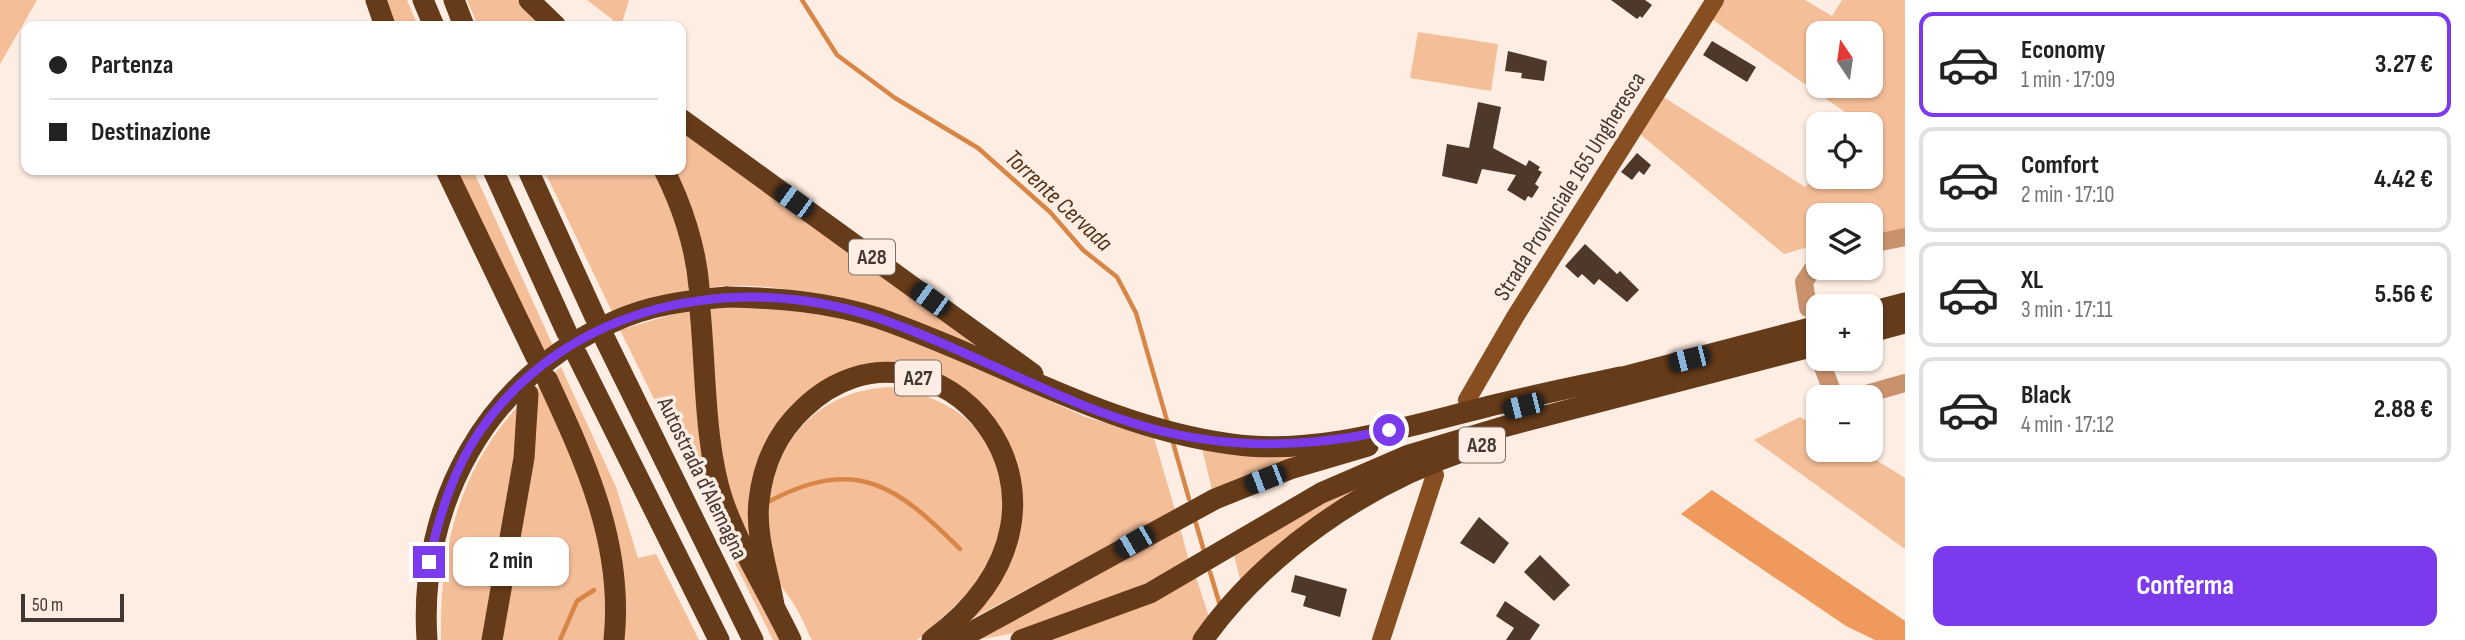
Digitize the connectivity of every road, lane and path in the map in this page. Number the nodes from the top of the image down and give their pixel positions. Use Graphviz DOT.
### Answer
graph roads {
  1 [pos="376,0"];
  2 [pos="423,0"];
  3 [pos="454,0"];
  4 [pos="529,0"];
  5 [pos="1715,0"];
  6 [pos="383,21"];
  7 [pos="432,21"];
  8 [pos="462,21"];
  9 [pos="551,21"];
  10 [pos="686,123"];
  11 [pos="448,175"];
  12 [pos="495,175"];
  13 [pos="530,175"];
  14 [pos="667,175"];
  15 [pos="1905,237"];
  16 [pos="1883,242"];
  17 [pos="699,288"];
  18 [pos="1905,303"];
  19 [pos="1883,309"];
  20 [pos="701,310"];
  21 [pos="595,317"];
  22 [pos="1806,319"];
  23 [pos="1905,323"];
  24 [pos="1883,329"];
  25 [pos="567,333"];
  26 [pos="605,339"];
  27 [pos="1806,348"];
  28 [pos="577,355"];
  29 [pos="1753,362"];
  30 [pos="530,363"];
  31 [pos="1620,377"];
  32 [pos="547,379"];
  33 [pos="1905,383"];
  34 [pos="1883,389"];
  35 [pos="528,394"];
  36 [pos="1063,396"];
  37 [pos="1467,400"];
  38 [pos="1435,475"];
  39 [pos="774,605"];
  40 [pos="1209,637"];
  41 [pos="492,638"];
  42 [pos="427,640"];
  43 [pos="614,640"];
  44 [pos="719,640"];
  45 [pos="754,640"];
  46 [pos="791,640"];
  47 [pos="932,640"];
  48 [pos="957,640"];
  49 [pos="1021,640"];
  50 [pos="1381,640"];
  1 -- 6 [label="highway"];
  2 -- 7 [label="highway"];
  3 -- 8 [label="highway"];
  4 -- 9 [label="highway"];
  5 -- 37 [label="main road, Strada Provinciale 165 Ungheresca"];
  10 -- 36 [label="highway, A28"];
  11 -- 30 [label="highway"];
  12 -- 25 [label="highway"];
  13 -- 21 [label="highway"];
  14 -- 17 [label="highway"];
  15 -- 16 [label="street"];
  18 -- 19 [label="highway"];
  20 -- 39 [label="highway, A27"];
  22 -- 31 [label="highway, A28"];
  23 -- 24 [label="highway"];
  26 -- 45 [label="highway, Autostrada d'Alemagna"];
  27 -- 29 [label="highway, A28"];
  28 -- 44 [label="highway"];
  29 -- 40 [label="highway, A28"];
  29 -- 49 [label="highway, A28"];
  31 -- 36 [label="highway, A28"];
  31 -- 48 [label="highway, A28"];
  32 -- 43 [label="highway"];
  33 -- 34 [label="street"];
  35 -- 41 [label="highway"];
  36 -- 42 [label="highway, A28, bridge"];
  38 -- 50 [label="main road"];
  39 -- 46 [label="highway, A27"];
  39 -- 47 [label="highway, A27"];
}
